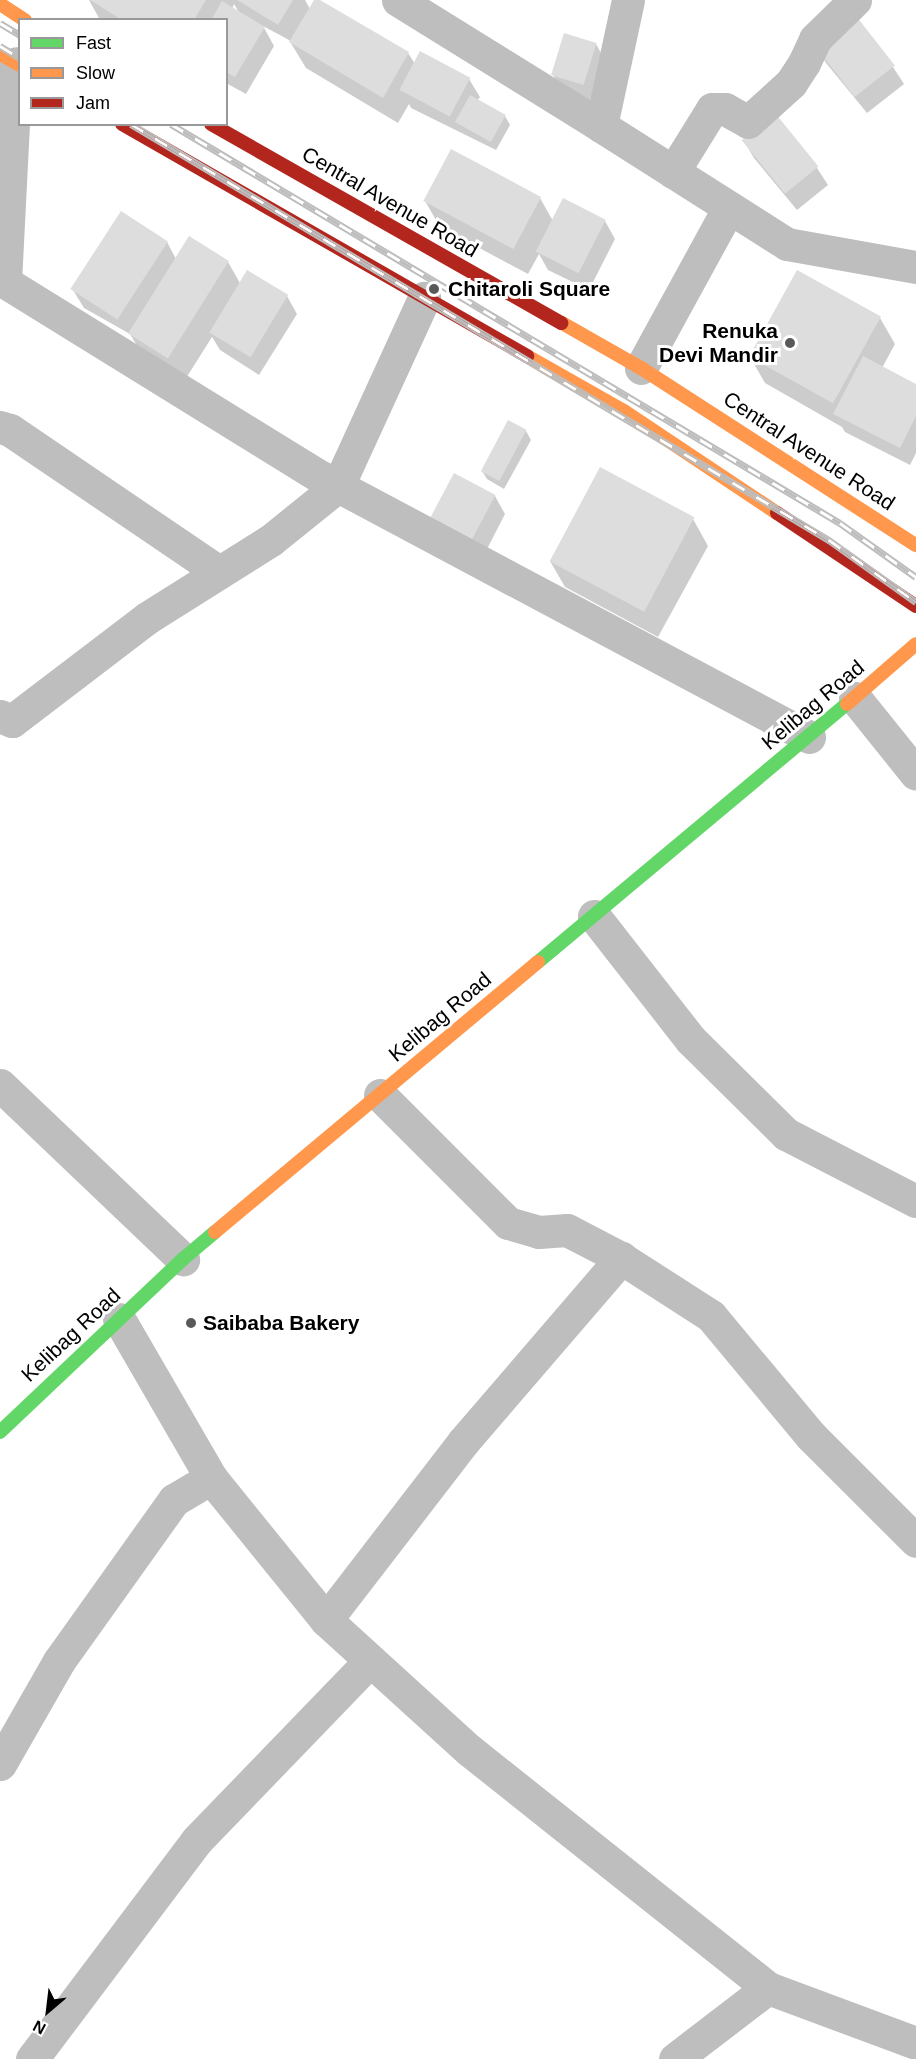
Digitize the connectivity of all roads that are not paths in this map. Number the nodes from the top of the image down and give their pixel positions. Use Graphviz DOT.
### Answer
graph roads {
  1 [pos="398,0"];
  2 [pos="627,0"];
  3 [pos="855,0"];
  4 [pos="425,8"];
  5 [pos="12,61"];
  6 [pos="125,126"];
  7 [pos="215,126"];
  8 [pos="601,126"];
  9 [pos="673,172"];
  10 [pos="729,207"];
  11 [pos="916,267"];
  12 [pos="2,281"];
  13 [pos="424,298"];
  14 [pos="641,368"];
  15 [pos="3,436"];
  16 [pos="338,486"];
  17 [pos="916,545"];
  18 [pos="219,573"];
  19 [pos="916,606"];
  20 [pos="916,644"];
  21 [pos="855,698"];
  22 [pos="0,716"];
  23 [pos="809,737"];
  24 [pos="916,774"];
  25 [pos="594,916"];
  26 [pos="0,1085"];
  27 [pos="380,1095"];
  28 [pos="916,1201"];
  29 [pos="621,1258"];
  30 [pos="183,1259"];
  31 [pos="119,1319"];
  32 [pos="0,1431"];
  33 [pos="211,1478"];
  34 [pos="916,1541"];
  35 [pos="326,1620"];
  36 [pos="370,1660"];
  37 [pos="0,1764"];
  38 [pos="768,1988"];
  39 [pos="916,2043"];
  40 [pos="32,2059"];
  41 [pos="675,2059"];
  1 -- 4 [label="street"];
  2 -- 8 [label="street"];
  3 -- 9 [label="street"];
  4 -- 8 [label="street"];
  5 -- 12 [label="street"];
  6 -- 13 [label="main road"];
  7 -- 14 [label="main road, Central Avenue Road"];
  8 -- 9 [label="street"];
  9 -- 10 [label="street"];
  10 -- 11 [label="street"];
  10 -- 14 [label="street"];
  12 -- 16 [label="street"];
  13 -- 16 [label="street"];
  13 -- 19 [label="main road"];
  14 -- 17 [label="main road, Central Avenue Road"];
  15 -- 18 [label="street"];
  16 -- 18 [label="street"];
  16 -- 23 [label="street"];
  18 -- 22 [label="street"];
  20 -- 21 [label="main road, Kelibag Road"];
  21 -- 23 [label="main road, Kelibag Road"];
  21 -- 24 [label="street"];
  23 -- 25 [label="main road, Kelibag Road"];
  25 -- 27 [label="main road, Kelibag Road"];
  25 -- 28 [label="street"];
  26 -- 30 [label="street"];
  27 -- 29 [label="street"];
  27 -- 30 [label="main road, Kelibag Road"];
  29 -- 34 [label="street"];
  29 -- 35 [label="street"];
  30 -- 31 [label="main road, Kelibag Road"];
  31 -- 32 [label="main road, Kelibag Road"];
  31 -- 33 [label="street"];
  33 -- 35 [label="street"];
  33 -- 37 [label="street"];
  35 -- 36 [label="street"];
  36 -- 38 [label="street"];
  36 -- 40 [label="street"];
  38 -- 39 [label="street"];
  38 -- 41 [label="street"];
}
